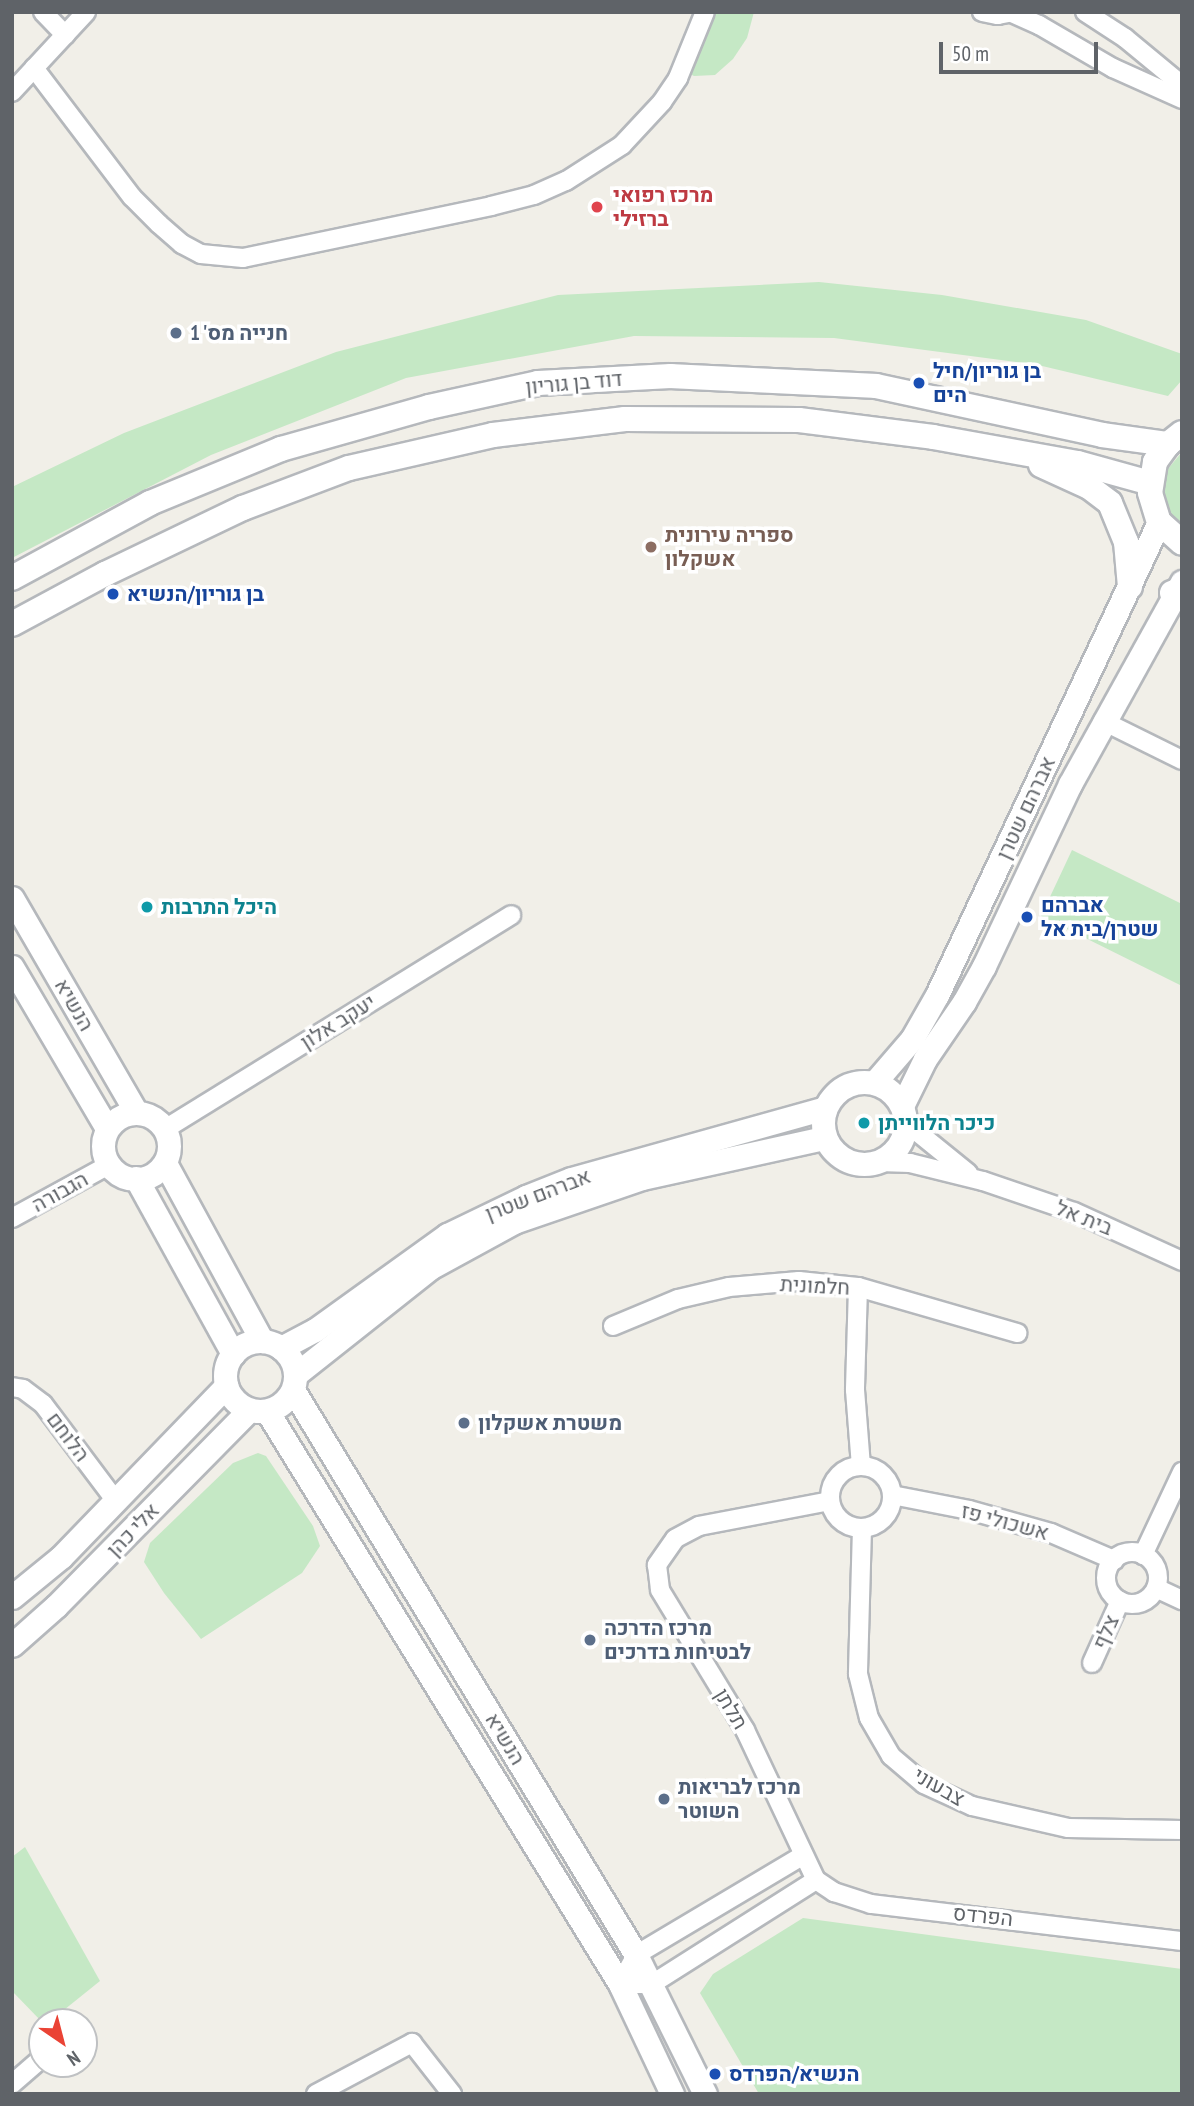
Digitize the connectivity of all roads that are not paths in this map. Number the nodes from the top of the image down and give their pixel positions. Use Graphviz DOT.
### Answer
graph roads {
  1 [pos="43,12"];
  2 [pos="86,12"];
  3 [pos="705,12"];
  4 [pos="982,12"];
  5 [pos="1085,12"];
  6 [pos="1013,13"];
  7 [pos="65,35"];
  8 [pos="34,68"];
  9 [pos="1182,85"];
  10 [pos="12,92"];
  11 [pos="1182,99"];
  12 [pos="1175,439"];
  13 [pos="1015,453"];
  14 [pos="1150,483"];
  15 [pos="1159,522"];
  16 [pos="1182,543"];
  17 [pos="12,578"];
  18 [pos="1130,587"];
  19 [pos="1179,588"];
  20 [pos="12,624"];
  21 [pos="1103,721"];
  22 [pos="1182,760"];
  23 [pos="12,898"];
  24 [pos="511,915"];
  25 [pos="12,967"];
  26 [pos="874,1083"];
  27 [pos="825,1108"];
  28 [pos="136,1112"];
  29 [pos="904,1114"];
  30 [pos="107,1128"];
  31 [pos="165,1129"];
  32 [pos="824,1138"];
  33 [pos="880,1161"];
  34 [pos="165,1163"];
  35 [pos="108,1165"];
  36 [pos="136,1178"];
  37 [pos="983,1181"];
  38 [pos="12,1218"];
  39 [pos="1182,1261"];
  40 [pos="858,1287"];
  41 [pos="613,1326"];
  42 [pos="1017,1333"];
  43 [pos="271,1345"];
  44 [pos="233,1354"];
  45 [pos="294,1382"];
  46 [pos="226,1386"];
  47 [pos="12,1387"];
  48 [pos="258,1410"];
  49 [pos="861,1466"];
  50 [pos="1182,1472"];
  51 [pos="892,1495"];
  52 [pos="115,1500"];
  53 [pos="830,1501"];
  54 [pos="862,1528"];
  55 [pos="1143,1555"];
  56 [pos="1114,1560"];
  57 [pos="1156,1588"];
  58 [pos="12,1597"];
  59 [pos="1182,1600"];
  60 [pos="1120,1601"];
  61 [pos="12,1645"];
  62 [pos="1092,1663"];
  63 [pos="1182,1830"];
  64 [pos="802,1856"];
  65 [pos="817,1880"];
  66 [pos="1182,1941"];
  67 [pos="636,1955"];
  68 [pos="620,1984"];
  69 [pos="652,1984"];
  70 [pos="28,2070"];
  71 [pos="12,2084"];
  72 [pos="316,2094"];
  73 [pos="452,2094"];
  74 [pos="673,2094"];
  75 [pos="705,2094"];
  1 -- 7 [label="street"];
  2 -- 7 [label="street"];
  3 -- 8 [label="street"];
  4 -- 6 [label="street"];
  5 -- 9 [label="street"];
  6 -- 11 [label="street"];
  7 -- 8 [label="street"];
  8 -- 10 [label="street"];
  12 -- 14 [label="main road"];
  12 -- 17 [label="main road, דוד בן גוריון"];
  13 -- 14 [label="main road, דוד בן גוריון"];
  13 -- 18 [label="main road"];
  13 -- 20 [label="main road, דוד בן גוריון"];
  14 -- 15 [label="main road"];
  15 -- 16 [label="main road"];
  15 -- 18 [label="street, אברהם שטרן"];
  18 -- 26 [label="street, אברהם שטרן"];
  19 -- 21 [label="street, אברהם שטרן"];
  21 -- 22 [label="street"];
  21 -- 29 [label="street, אברהם שטרן"];
  23 -- 28 [label="street, הנשיא"];
  24 -- 31 [label="street, יעקב אלון"];
  25 -- 30 [label="street, הנשיא"];
  26 -- 27 [label="street"];
  26 -- 29 [label="street"];
  27 -- 32 [label="street"];
  27 -- 43 [label="street, אברהם שטרן"];
  28 -- 30 [label="street"];
  28 -- 31 [label="street"];
  29 -- 33 [label="street"];
  29 -- 37 [label="street, בית אל"];
  30 -- 35 [label="street"];
  31 -- 34 [label="street"];
  32 -- 33 [label="street"];
  32 -- 45 [label="street, אברהם שטרן"];
  33 -- 37 [label="street, בית אל"];
  34 -- 36 [label="street"];
  34 -- 43 [label="street"];
  35 -- 36 [label="street"];
  35 -- 38 [label="street, הגבורה"];
  36 -- 44 [label="street"];
  37 -- 39 [label="street, בית אל"];
  40 -- 41 [label="street, חלמונית"];
  40 -- 42 [label="street, חלמונית"];
  40 -- 49 [label="street"];
  43 -- 44 [label="street"];
  43 -- 45 [label="street"];
  44 -- 46 [label="street"];
  45 -- 48 [label="street"];
  45 -- 67 [label="street, הנשיא"];
  46 -- 48 [label="street"];
  46 -- 52 [label="street, אלי כהן"];
  47 -- 52 [label="street, הלוחם"];
  48 -- 61 [label="street, אלי כהן"];
  48 -- 68 [label="street, הנשיא"];
  49 -- 51 [label="street"];
  49 -- 53 [label="street"];
  50 -- 55 [label="street"];
  51 -- 54 [label="street"];
  51 -- 56 [label="street, אשכולי פז"];
  52 -- 58 [label="street, אלי כהן"];
  53 -- 54 [label="street"];
  53 -- 64 [label="street, תלתן"];
  54 -- 63 [label="street, צבעוני"];
  55 -- 56 [label="street"];
  55 -- 57 [label="street"];
  56 -- 60 [label="street"];
  57 -- 59 [label="street"];
  57 -- 60 [label="street"];
  60 -- 62 [label="street, צלף"];
  64 -- 65 [label="street, הפרדס"];
  64 -- 67 [label="street"];
  65 -- 66 [label="street, הפרדס"];
  65 -- 69 [label="street"];
  67 -- 68 [label="street"];
  67 -- 69 [label="street, הנשיא"];
  68 -- 69 [label="street"];
  68 -- 74 [label="street, הנשיא"];
  69 -- 75 [label="street, הנשיא"];
  70 -- 71 [label="street"];
  72 -- 73 [label="street"];
}
